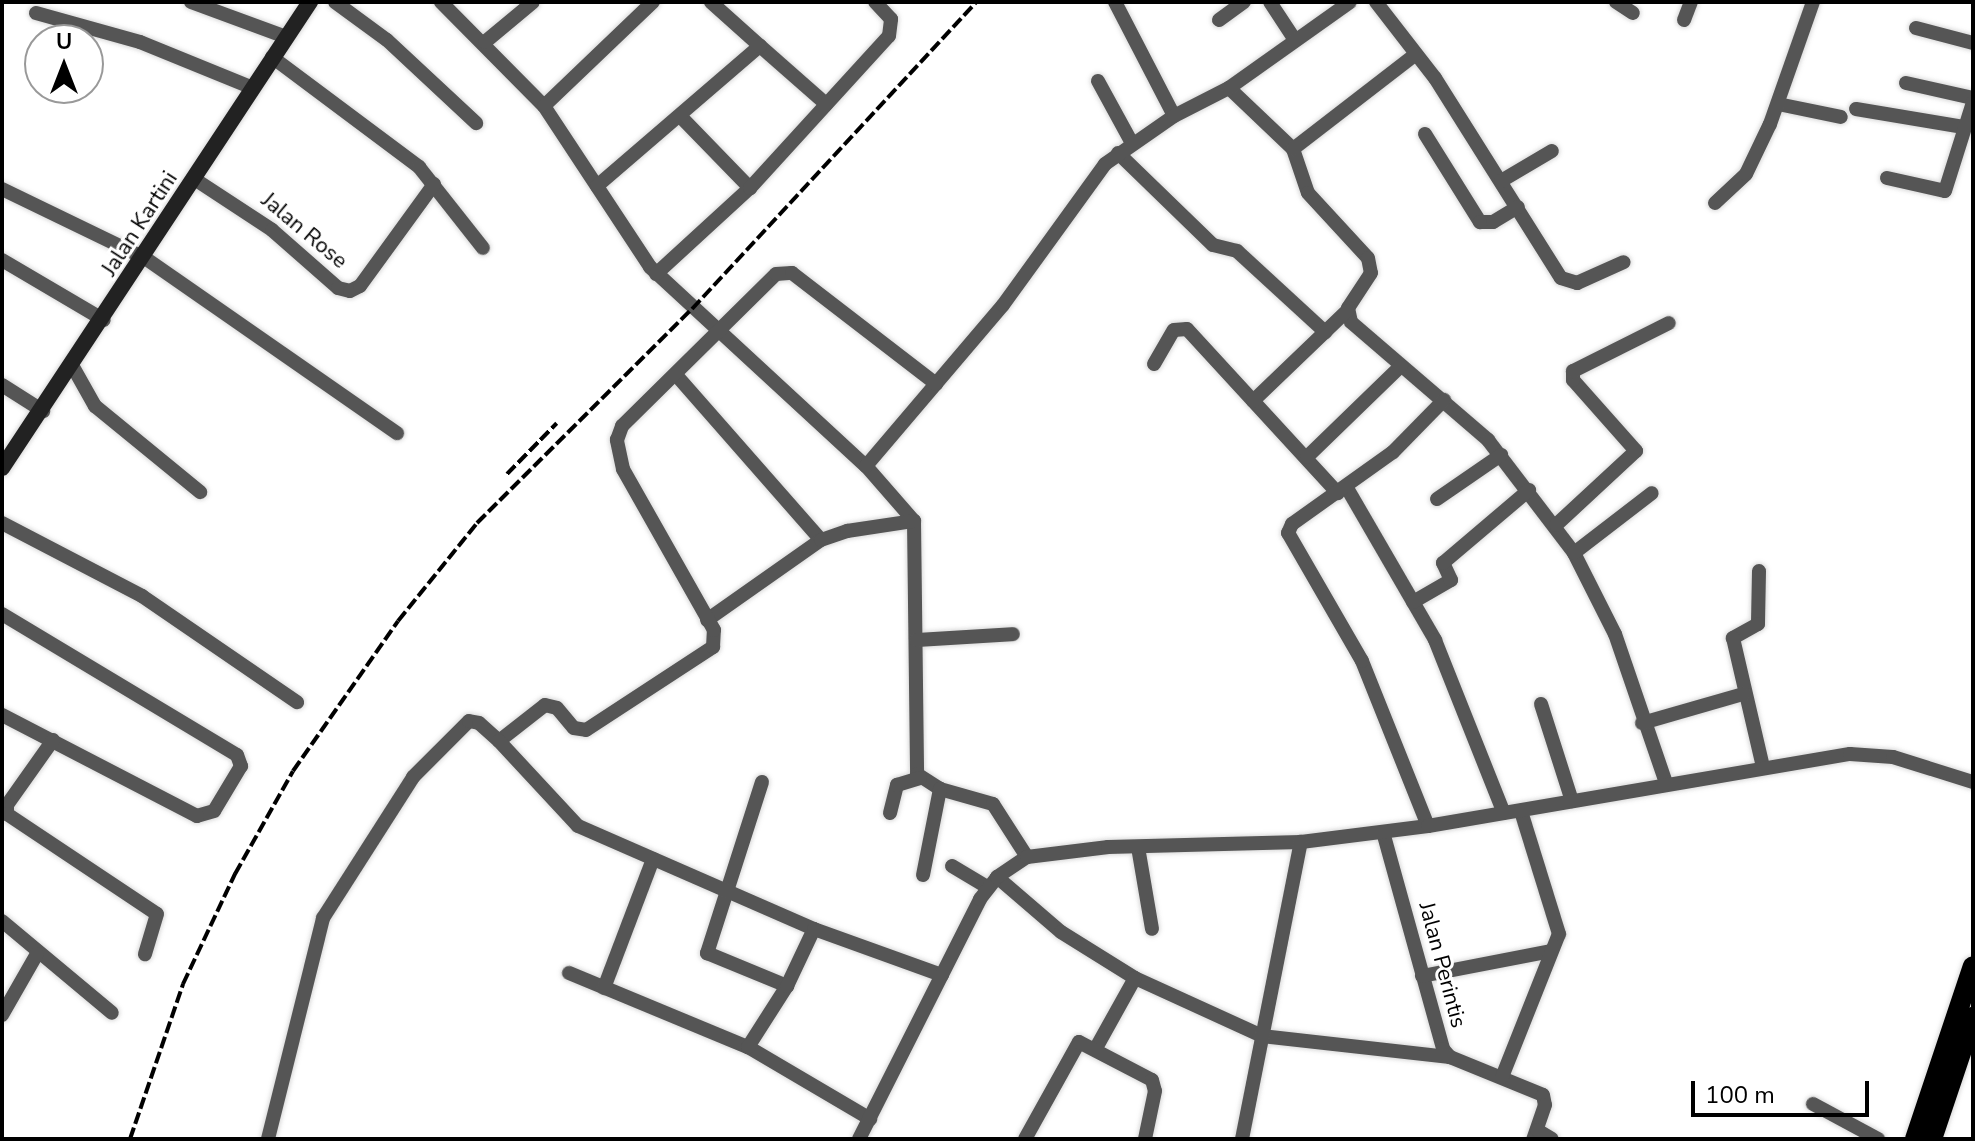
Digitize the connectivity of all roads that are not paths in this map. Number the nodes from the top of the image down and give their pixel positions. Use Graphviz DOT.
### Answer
graph roads {
  1 [pos="191,2"];
  2 [pos="310,2"];
  3 [pos="335,2"];
  4 [pos="441,2"];
  5 [pos="533,2"];
  6 [pos="653,2"];
  7 [pos="711,2"];
  8 [pos="875,2"];
  9 [pos="1115,2"];
  10 [pos="1244,2"];
  11 [pos="1270,2"];
  12 [pos="1350,2"];
  13 [pos="1376,2"];
  14 [pos="1616,2"];
  15 [pos="1691,2"];
  16 [pos="1813,2"];
  17 [pos="36,13"];
  18 [pos="1633,13"];
  19 [pos="1219,20"];
  20 [pos="1684,20"];
  21 [pos="1916,28"];
  22 [pos="286,37"];
  23 [pos="1295,40"];
  24 [pos="485,42"];
  25 [pos="1973,43"];
  26 [pos="760,46"];
  27 [pos="1416,54"];
  28 [pos="272,57"];
  29 [pos="1098,81"];
  30 [pos="1906,83"];
  31 [pos="253,88"];
  32 [pos="1229,88"];
  33 [pos="1973,100"];
  34 [pos="826,104"];
  35 [pos="1778,104"];
  36 [pos="544,106"];
  37 [pos="1856,109"];
  38 [pos="1174,116"];
  39 [pos="1841,117"];
  40 [pos="682,118"];
  41 [pos="476,123"];
  42 [pos="1964,127"];
  43 [pos="1425,134"];
  44 [pos="1132,143"];
  45 [pos="1293,149"];
  46 [pos="1552,151"];
  47 [pos="1118,153"];
  48 [pos="1887,178"];
  49 [pos="196,180"];
  50 [pos="1501,181"];
  51 [pos="434,184"];
  52 [pos="597,186"];
  53 [pos="750,188"];
  54 [pos="2,189"];
  55 [pos="1715,203"];
  56 [pos="1518,207"];
  57 [pos="483,248"];
  58 [pos="145,258"];
  59 [pos="2,260"];
  60 [pos="1624,262"];
  61 [pos="656,274"];
  62 [pos="1347,311"];
  63 [pos="104,320"];
  64 [pos="1669,323"];
  65 [pos="716,332"];
  66 [pos="1325,332"];
  67 [pos="1154,364"];
  68 [pos="1401,366"];
  69 [pos="73,367"];
  70 [pos="677,376"];
  71 [pos="936,384"];
  72 [pos="2,385"];
  73 [pos="1444,400"];
  74 [pos="1253,401"];
  75 [pos="43,411"];
  76 [pos="397,433"];
  77 [pos="1501,455"];
  78 [pos="1307,457"];
  79 [pos="866,466"];
  80 [pos="2,468"];
  81 [pos="1342,490"];
  82 [pos="1529,490"];
  83 [pos="200,492"];
  84 [pos="1652,493"];
  85 [pos="1437,499"];
  86 [pos="914,521"];
  87 [pos="2,523"];
  88 [pos="1556,525"];
  89 [pos="821,540"];
  90 [pos="1574,553"];
  91 [pos="1759,571"];
  92 [pos="1413,602"];
  93 [pos="2,614"];
  94 [pos="707,620"];
  95 [pos="1013,634"];
  96 [pos="916,640"];
  97 [pos="1743,694"];
  98 [pos="297,702"];
  99 [pos="1541,704"];
  100 [pos="2,715"];
  101 [pos="1642,723"];
  102 [pos="53,740"];
  103 [pos="499,741"];
  104 [pos="1763,767"];
  105 [pos="920,778"];
  106 [pos="762,782"];
  107 [pos="1973,782"];
  108 [pos="1666,783"];
  109 [pos="940,789"];
  110 [pos="1572,801"];
  111 [pos="1521,811"];
  112 [pos="890,813"];
  113 [pos="1504,813"];
  114 [pos="1428,826"];
  115 [pos="1383,832"];
  116 [pos="1301,842"];
  117 [pos="1138,847"];
  118 [pos="1027,857"];
  119 [pos="653,859"];
  120 [pos="952,866"];
  121 [pos="923,875"];
  122 [pos="992,882"];
  123 [pos="726,890"];
  124 [pos="2,921"];
  125 [pos="814,929"];
  126 [pos="1152,929"];
  127 [pos="1551,951"];
  128 [pos="37,954"];
  129 [pos="145,954"];
  130 [pos="1973,966"];
  131 [pos="569,973"];
  132 [pos="942,975"];
  133 [pos="1422,976"];
  134 [pos="1135,978"];
  135 [pos="787,986"];
  136 [pos="604,988"];
  137 [pos="112,1013"];
  138 [pos="2,1015"];
  139 [pos="1973,1017"];
  140 [pos="1262,1036"];
  141 [pos="748,1047"];
  142 [pos="1096,1048"];
  143 [pos="1450,1057"];
  144 [pos="1502,1077"];
  145 [pos="1813,1104"];
  146 [pos="870,1119"];
  147 [pos="1535,1135"];
  148 [pos="268,1139"];
  149 [pos="859,1139"];
  150 [pos="1025,1139"];
  151 [pos="1145,1139"];
  152 [pos="1242,1139"];
  153 [pos="1552,1139"];
  154 [pos="1878,1139"];
  155 [pos="1915,1139"];
  156 [pos="1932,1139"];
  1 -- 22 [label="street"];
  2 -- 22 [label="street, Jalan Kartini"];
  3 -- 41 [label="street"];
  4 -- 24 [label="street"];
  5 -- 24 [label="street"];
  6 -- 36 [label="street"];
  7 -- 26 [label="street"];
  8 -- 34 [label="street"];
  9 -- 38 [label="street"];
  10 -- 19 [label="street"];
  11 -- 23 [label="street"];
  12 -- 23 [label="street"];
  13 -- 27 [label="street"];
  14 -- 18 [label="street"];
  15 -- 20 [label="street"];
  16 -- 35 [label="street"];
  17 -- 31 [label="street"];
  21 -- 25 [label="street"];
  22 -- 28 [label="street, Jalan Kartini"];
  23 -- 32 [label="street"];
  24 -- 36 [label="street"];
  26 -- 34 [label="street"];
  26 -- 40 [label="street"];
  27 -- 45 [label="street"];
  27 -- 50 [label="street"];
  28 -- 31 [label="street, Jalan Kartini"];
  28 -- 51 [label="street"];
  29 -- 44 [label="street"];
  30 -- 33 [label="street"];
  31 -- 49 [label="street, Jalan Kartini"];
  32 -- 38 [label="street"];
  32 -- 45 [label="street"];
  33 -- 42 [label="street"];
  34 -- 53 [label="street"];
  35 -- 39 [label="street"];
  35 -- 55 [label="street"];
  36 -- 52 [label="street"];
  37 -- 42 [label="street"];
  38 -- 44 [label="street"];
  40 -- 52 [label="street"];
  40 -- 53 [label="street"];
  42 -- 48 [label="street"];
  43 -- 56 [label="street"];
  44 -- 47 [label="street"];
  45 -- 62 [label="street"];
  46 -- 50 [label="street"];
  47 -- 66 [label="street"];
  47 -- 71 [label="street"];
  49 -- 51 [label="street, Jalan Rose"];
  49 -- 58 [label="street, Jalan Kartini"];
  50 -- 56 [label="street"];
  51 -- 57 [label="street"];
  52 -- 61 [label="street"];
  53 -- 61 [label="street"];
  54 -- 58 [label="street"];
  56 -- 60 [label="street"];
  58 -- 63 [label="street, Jalan Kartini"];
  58 -- 76 [label="street"];
  59 -- 63 [label="street"];
  61 -- 65 [label="street"];
  62 -- 66 [label="street"];
  62 -- 68 [label="street"];
  63 -- 69 [label="street, Jalan Kartini"];
  64 -- 88 [label="street"];
  65 -- 70 [label="street"];
  65 -- 71 [label="street"];
  65 -- 79 [label="street"];
  66 -- 74 [label="street"];
  67 -- 74 [label="street"];
  68 -- 73 [label="street"];
  68 -- 78 [label="street"];
  69 -- 75 [label="street, Jalan Kartini"];
  69 -- 83 [label="street"];
  70 -- 89 [label="street"];
  70 -- 94 [label="street"];
  71 -- 79 [label="street"];
  72 -- 75 [label="street"];
  73 -- 77 [label="street"];
  73 -- 81 [label="street"];
  74 -- 78 [label="street"];
  75 -- 80 [label="street, Jalan Kartini"];
  77 -- 82 [label="street"];
  77 -- 85 [label="street"];
  78 -- 81 [label="street"];
  79 -- 86 [label="street"];
  81 -- 92 [label="street"];
  81 -- 114 [label="street"];
  82 -- 88 [label="street"];
  82 -- 92 [label="street"];
  84 -- 90 [label="street"];
  86 -- 89 [label="street"];
  86 -- 96 [label="street"];
  87 -- 98 [label="street"];
  88 -- 90 [label="street"];
  89 -- 94 [label="street"];
  90 -- 101 [label="street"];
  91 -- 97 [label="street"];
  92 -- 113 [label="street"];
  93 -- 102 [label="street"];
  94 -- 103 [label="street"];
  95 -- 96 [label="street"];
  96 -- 105 [label="street"];
  97 -- 101 [label="street"];
  97 -- 104 [label="street"];
  99 -- 110 [label="street"];
  100 -- 102 [label="street"];
  101 -- 108 [label="street"];
  102 -- 129 [label="street"];
  103 -- 119 [label="street"];
  103 -- 148 [label="street"];
  104 -- 107 [label="street"];
  104 -- 108 [label="street"];
  105 -- 109 [label="street"];
  105 -- 112 [label="street"];
  106 -- 123 [label="street"];
  108 -- 110 [label="street"];
  109 -- 118 [label="street"];
  109 -- 121 [label="street"];
  110 -- 111 [label="street"];
  111 -- 113 [label="street"];
  111 -- 127 [label="street"];
  113 -- 114 [label="street"];
  114 -- 115 [label="street"];
  115 -- 116 [label="street"];
  115 -- 133 [label="street, Jalan Perintis"];
  116 -- 117 [label="street"];
  116 -- 140 [label="street"];
  117 -- 118 [label="street"];
  117 -- 126 [label="street"];
  118 -- 122 [label="street"];
  119 -- 123 [label="street"];
  119 -- 136 [label="street"];
  120 -- 122 [label="street"];
  122 -- 132 [label="street"];
  122 -- 134 [label="street"];
  123 -- 125 [label="street"];
  123 -- 135 [label="street"];
  124 -- 128 [label="street"];
  125 -- 132 [label="street"];
  125 -- 135 [label="street"];
  127 -- 133 [label="street"];
  127 -- 144 [label="street"];
  128 -- 137 [label="street"];
  128 -- 138 [label="street"];
  130 -- 155 [label="main road"];
  131 -- 136 [label="street"];
  132 -- 146 [label="street"];
  133 -- 143 [label="street, Jalan Perintis"];
  134 -- 140 [label="street"];
  134 -- 142 [label="street"];
  135 -- 141 [label="street"];
  136 -- 141 [label="street"];
  139 -- 156 [label="main road"];
  140 -- 143 [label="street"];
  140 -- 152 [label="street"];
  141 -- 146 [label="street"];
  142 -- 150 [label="street"];
  142 -- 151 [label="street"];
  143 -- 144 [label="street, Jalan Perintis"];
  144 -- 147 [label="street, Jalan Perintis"];
  145 -- 154 [label="street"];
  146 -- 149 [label="street"];
  147 -- 153 [label="street"];
}
